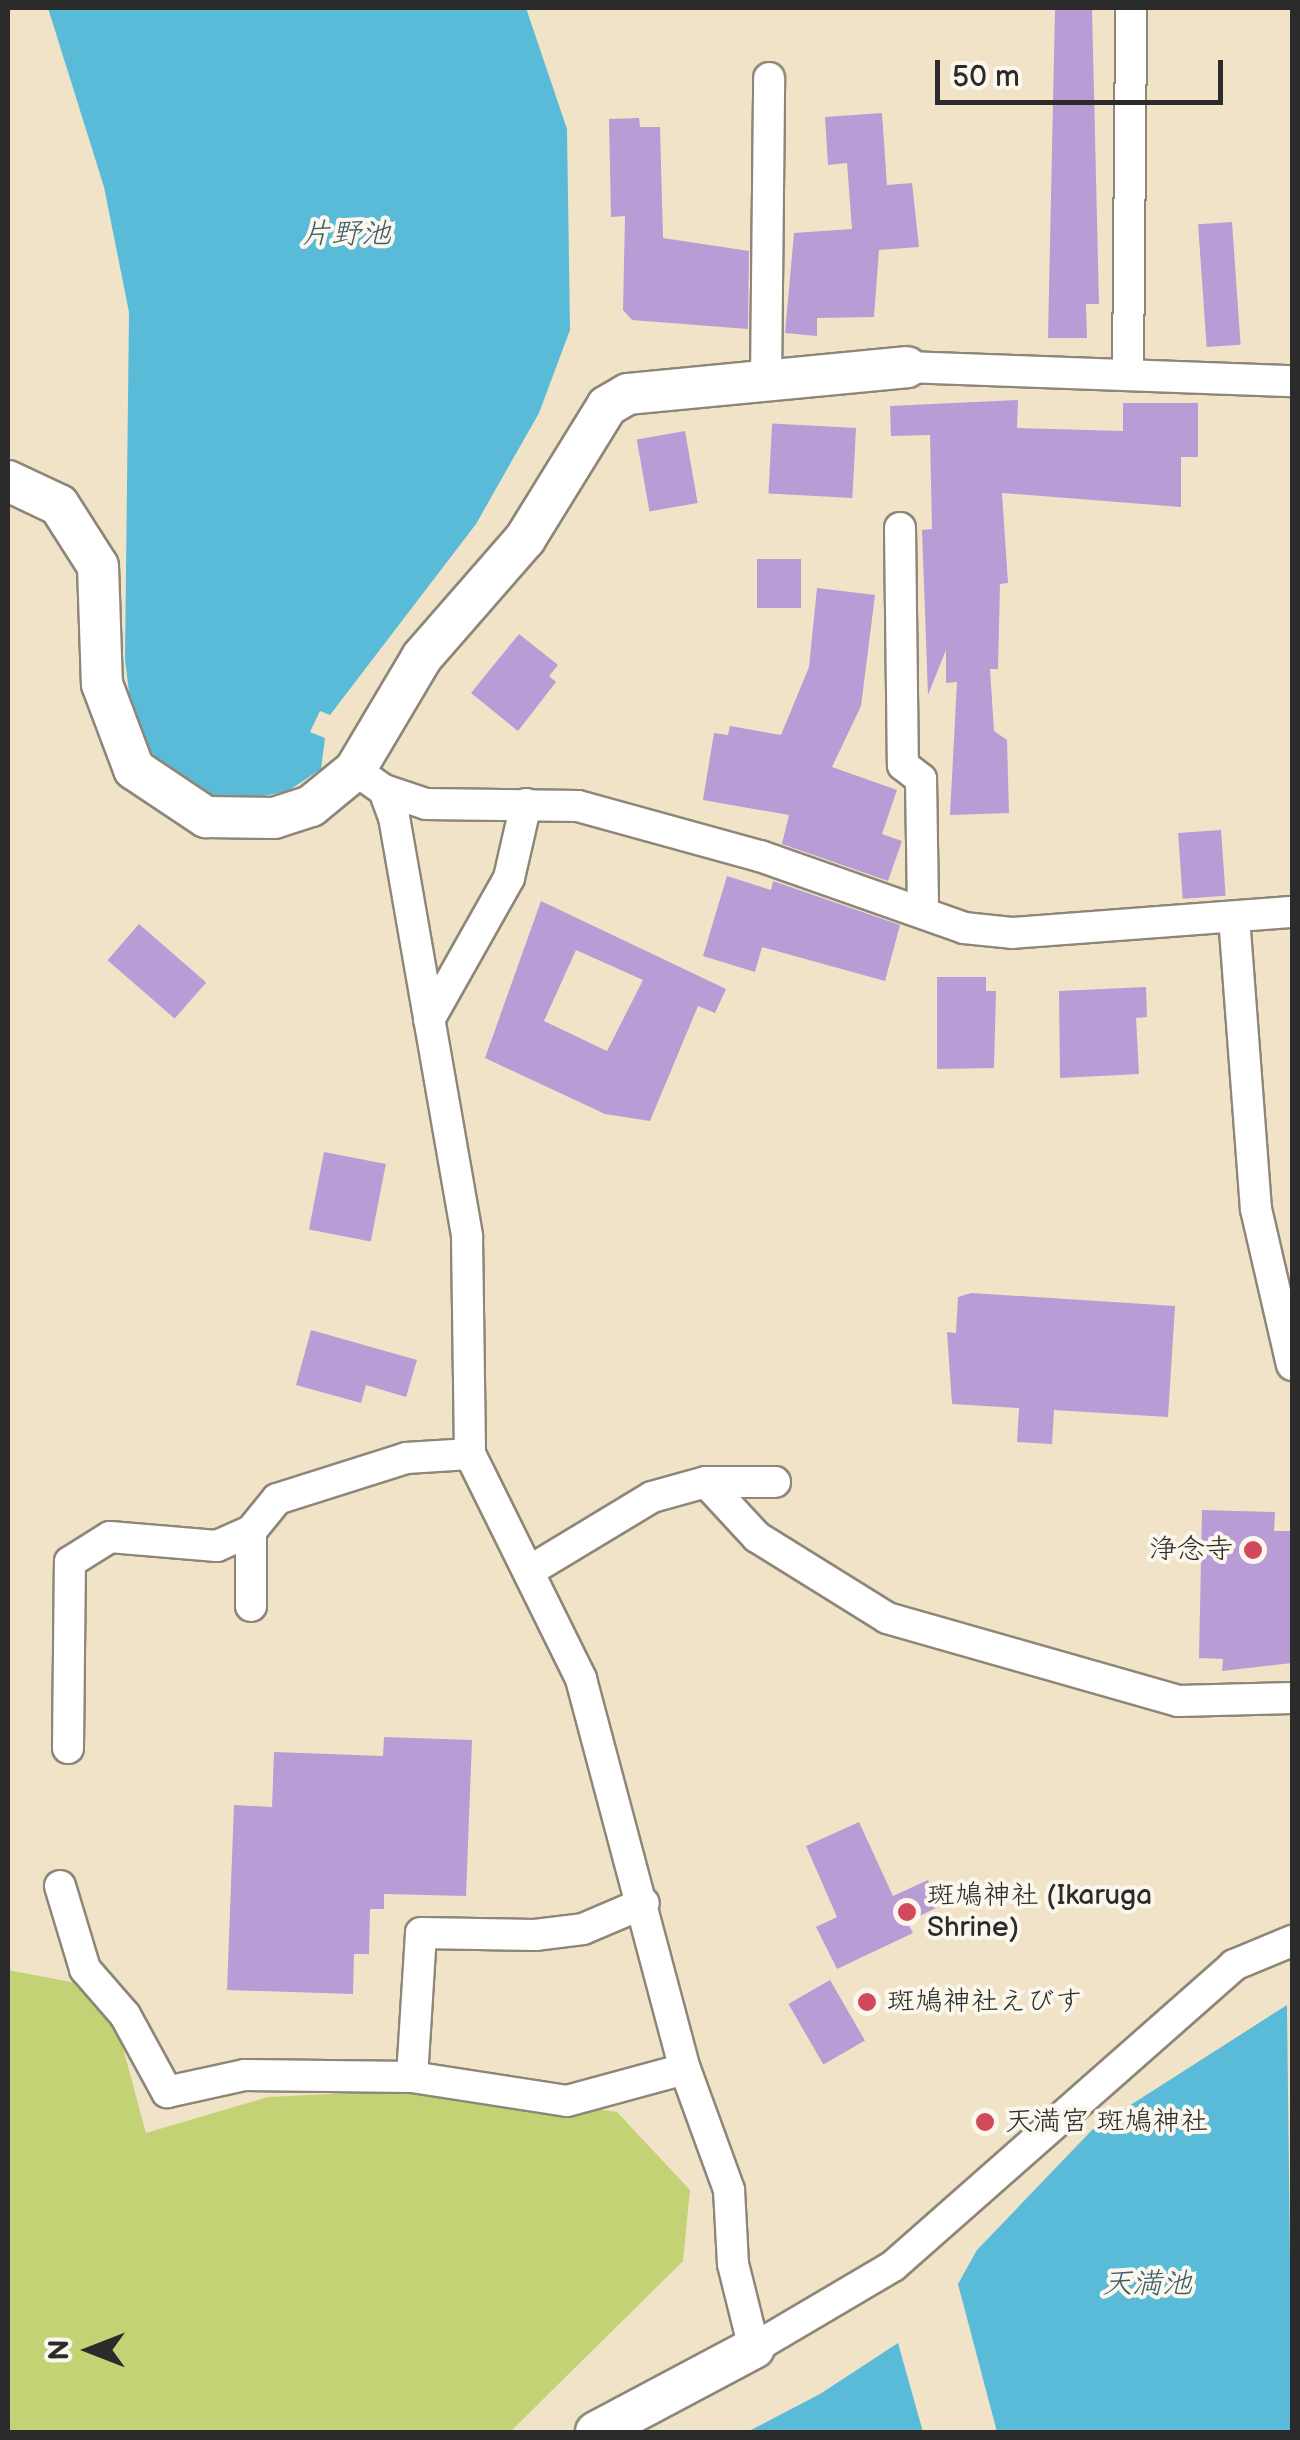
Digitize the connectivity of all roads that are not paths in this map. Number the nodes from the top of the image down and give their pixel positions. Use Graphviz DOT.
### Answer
graph roads {
  1 [pos="1131,8"];
  2 [pos="770,78"];
  3 [pos="907,367"];
  4 [pos="1128,372"];
  5 [pos="766,380"];
  6 [pos="1292,381"];
  7 [pos="8,481"];
  8 [pos="900,528"];
  9 [pos="370,780"];
  10 [pos="526,804"];
  11 [pos="1292,912"];
  12 [pos="922,913"];
  13 [pos="1234,918"];
  14 [pos="429,1020"];
  15 [pos="1292,1365"];
  16 [pos="470,1454"];
  17 [pos="706,1482"];
  18 [pos="775,1482"];
  19 [pos="252,1531"];
  20 [pos="531,1570"];
  21 [pos="251,1606"];
  22 [pos="1292,1698"];
  23 [pos="68,1748"];
  24 [pos="60,1886"];
  25 [pos="644,1903"];
  26 [pos="1292,1941"];
  27 [pos="685,2069"];
  28 [pos="412,2076"];
  29 [pos="754,2348"];
  30 [pos="596,2432"];
  1 -- 4 [label="street"];
  2 -- 5 [label="street"];
  3 -- 4 [label="street"];
  3 -- 5 [label="street"];
  4 -- 6 [label="street"];
  5 -- 9 [label="street"];
  7 -- 9 [label="street"];
  8 -- 12 [label="street"];
  9 -- 10 [label="street"];
  9 -- 14 [label="street"];
  10 -- 12 [label="street"];
  10 -- 14 [label="street"];
  11 -- 13 [label="street"];
  12 -- 13 [label="street"];
  13 -- 15 [label="street"];
  14 -- 16 [label="street"];
  16 -- 19 [label="street"];
  16 -- 20 [label="street"];
  17 -- 18 [label="street"];
  17 -- 20 [label="street"];
  17 -- 22 [label="street"];
  19 -- 21 [label="street"];
  19 -- 23 [label="street"];
  20 -- 25 [label="street"];
  24 -- 28 [label="street"];
  25 -- 27 [label="street"];
  25 -- 28 [label="street"];
  26 -- 29 [label="street"];
  27 -- 28 [label="street"];
  27 -- 29 [label="street"];
  29 -- 30 [label="street"];
}
